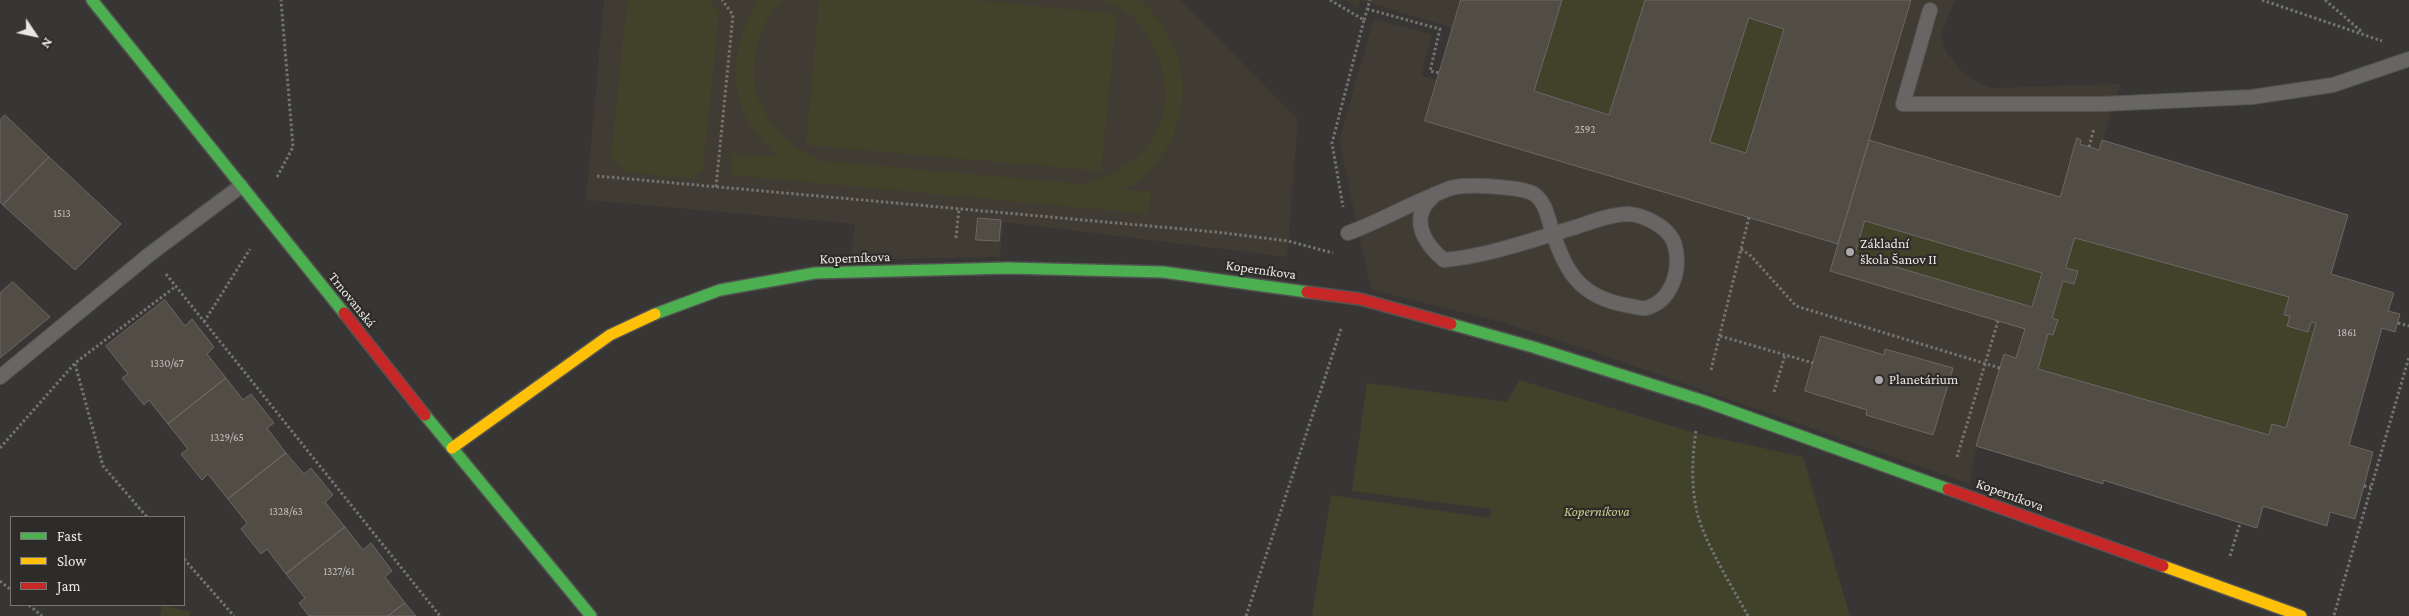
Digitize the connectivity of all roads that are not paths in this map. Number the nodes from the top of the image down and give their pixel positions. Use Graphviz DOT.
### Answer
graph roads {
  1 [pos="92,0"];
  2 [pos="1930,10"];
  3 [pos="2403,61"];
  4 [pos="241,186"];
  5 [pos="1435,194"];
  6 [pos="1348,233"];
  7 [pos="1553,234"];
  8 [pos="0,377"];
  9 [pos="452,448"];
  10 [pos="591,616"];
  11 [pos="2301,616"];
  1 -- 4 [label="street, Trnovanská"];
  2 -- 3 [label="lane"];
  4 -- 8 [label="lane"];
  4 -- 9 [label="street, Trnovanská"];
  5 -- 6 [label="lane"];
  5 -- 7 [label="lane"];
  5 -- 7 [label="lane"];
  7 -- 7 [label="lane"];
  9 -- 10 [label="street, Trnovanská"];
  9 -- 11 [label="street, Koperníkova"];
}
